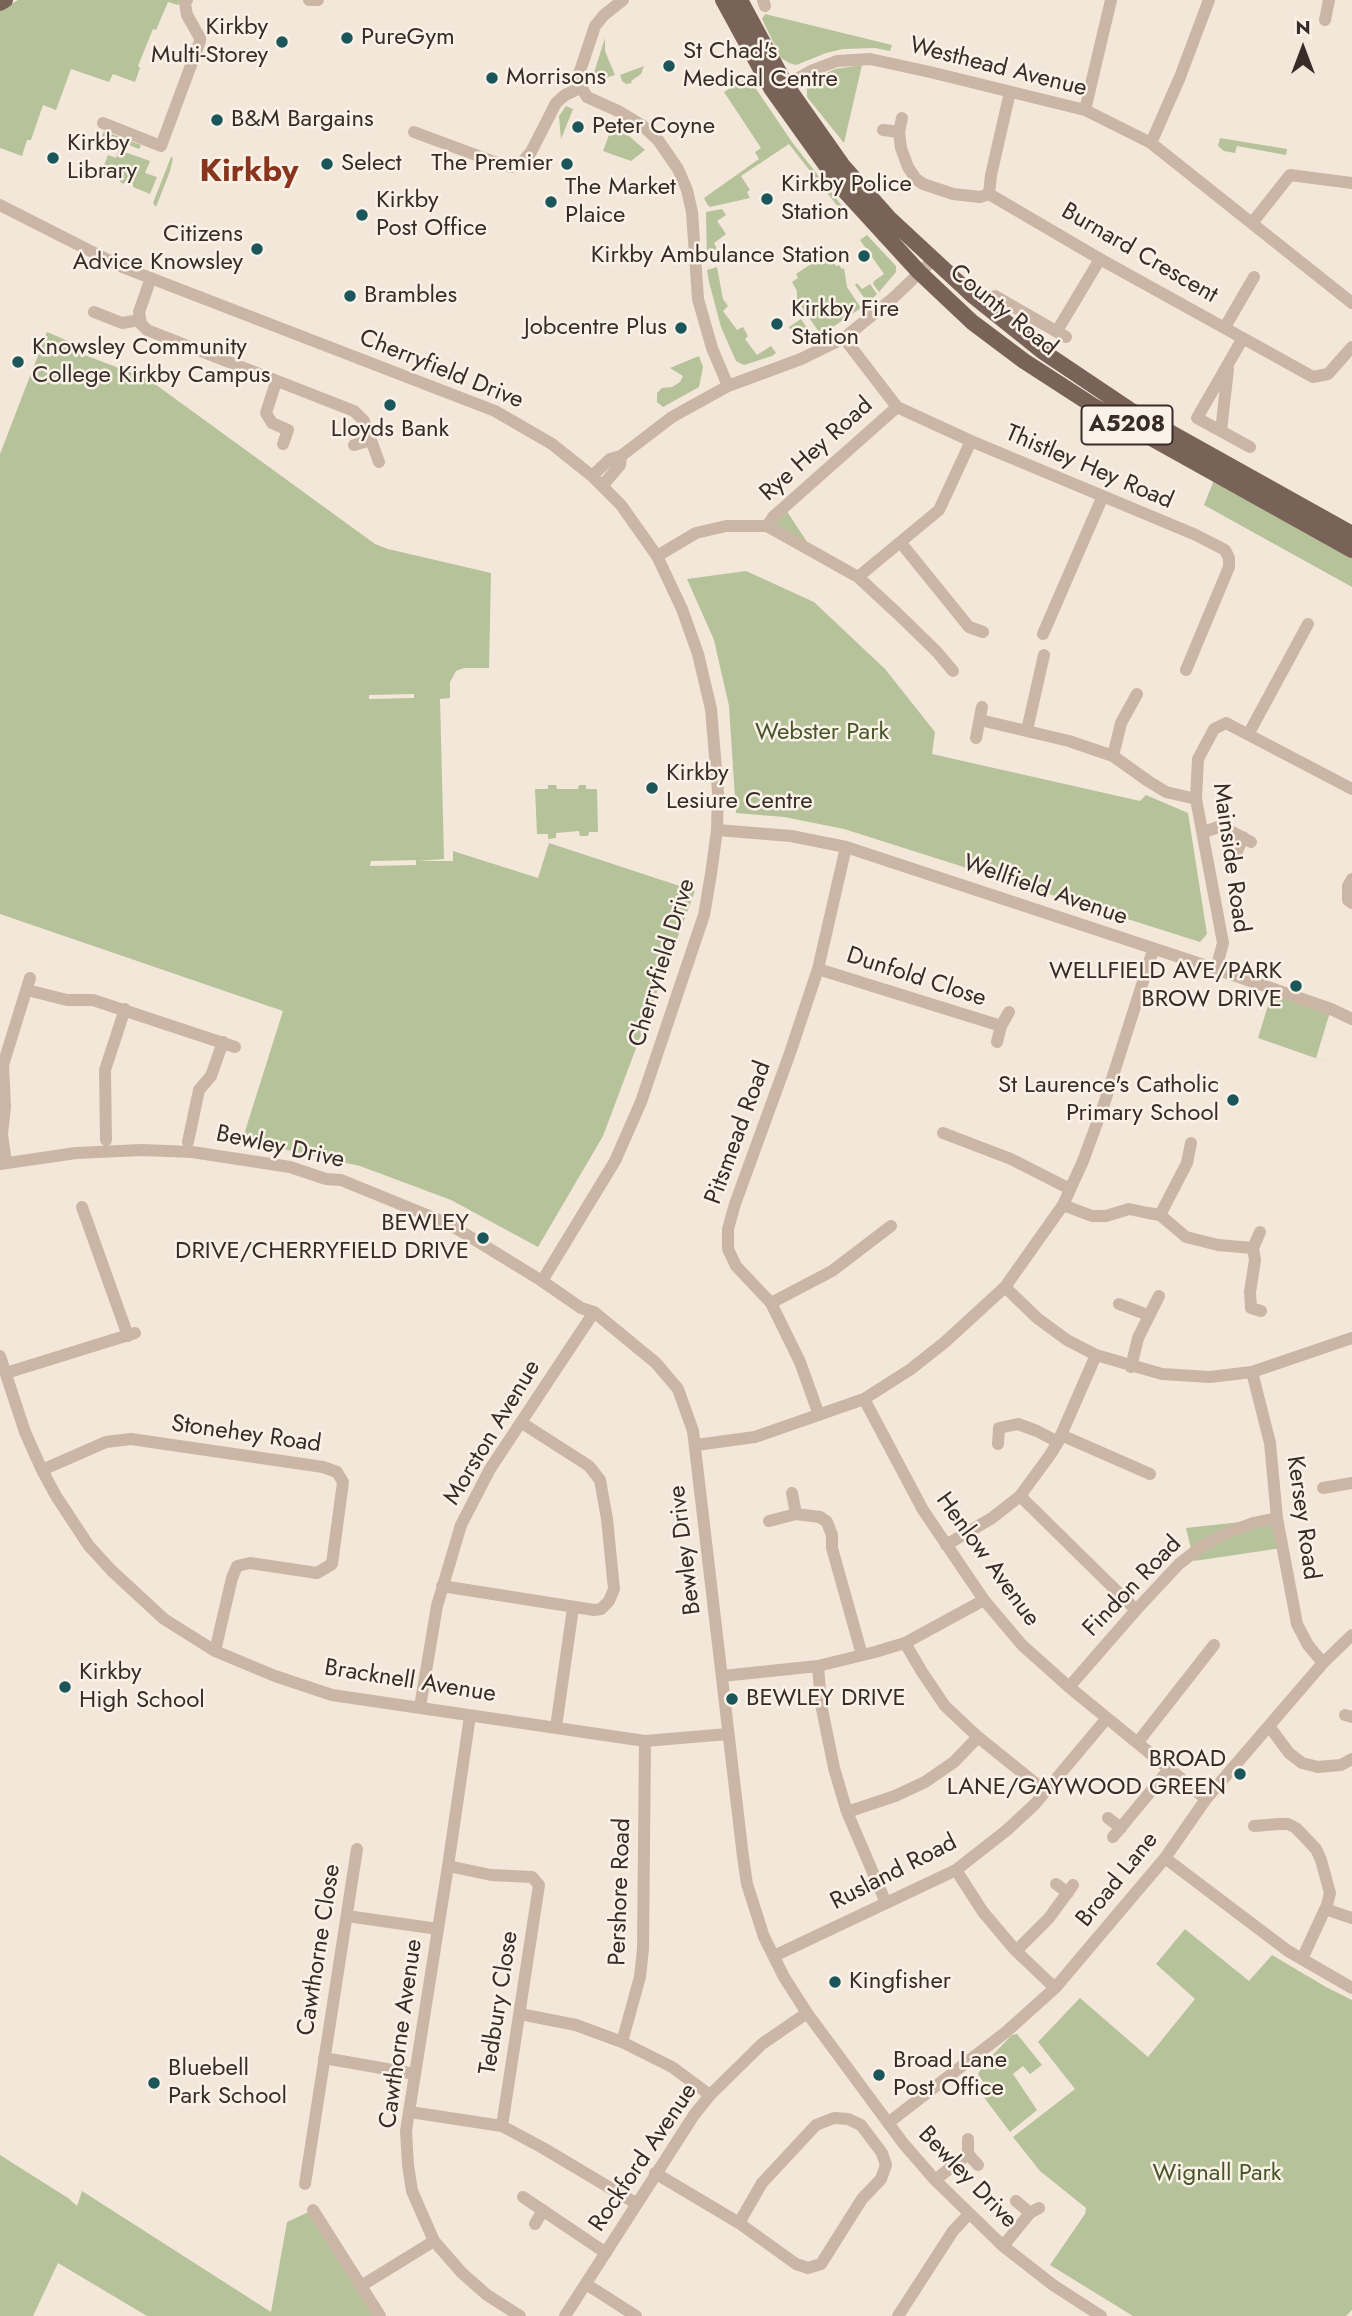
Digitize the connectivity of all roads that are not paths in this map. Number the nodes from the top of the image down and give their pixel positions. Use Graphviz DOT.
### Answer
graph roads {
  1 [pos="5,0"];
  2 [pos="187,0"];
  3 [pos="309,0"];
  4 [pos="318,0"];
  5 [pos="623,0"];
  6 [pos="723,0"];
  7 [pos="740,0"];
  8 [pos="1111,0"];
  9 [pos="1209,0"];
  10 [pos="1329,0"];
  11 [pos="0,3"];
  12 [pos="1325,20"];
  13 [pos="786,85"];
  14 [pos="580,88"];
  15 [pos="1010,92"];
  16 [pos="1085,110"];
  17 [pos="902,118"];
  18 [pos="103,123"];
  19 [pos="883,130"];
  20 [pos="414,132"];
  21 [pos="899,132"];
  22 [pos="1151,143"];
  23 [pos="1352,183"];
  24 [pos="989,194"];
  25 [pos="0,205"];
  26 [pos="1252,223"];
  27 [pos="1100,259"];
  28 [pos="933,260"];
  29 [pos="919,272"];
  30 [pos="1254,277"];
  31 [pos="151,278"];
  32 [pos="1004,297"];
  33 [pos="1352,303"];
  34 [pos="94,312"];
  35 [pos="140,320"];
  36 [pos="1226,327"];
  37 [pos="845,338"];
  38 [pos="1243,338"];
  39 [pos="1352,347"];
  40 [pos="1229,362"];
  41 [pos="276,382"];
  42 [pos="729,386"];
  43 [pos="897,407"];
  44 [pos="1221,431"];
  45 [pos="371,440"];
  46 [pos="971,441"];
  47 [pos="283,444"];
  48 [pos="354,445"];
  49 [pos="1250,446"];
  50 [pos="621,456"];
  51 [pos="379,462"];
  52 [pos="592,476"];
  53 [pos="603,485"];
  54 [pos="1102,498"];
  55 [pos="767,526"];
  56 [pos="1352,534"];
  57 [pos="901,542"];
  58 [pos="1352,550"];
  59 [pos="657,556"];
  60 [pos="858,577"];
  61 [pos="1308,624"];
  62 [pos="982,632"];
  63 [pos="1043,634"];
  64 [pos="1044,655"];
  65 [pos="1186,670"];
  66 [pos="953,671"];
  67 [pos="1136,694"];
  68 [pos="982,707"];
  69 [pos="980,720"];
  70 [pos="1027,730"];
  71 [pos="1249,733"];
  72 [pos="976,738"];
  73 [pos="1113,756"];
  74 [pos="1352,789"];
  75 [pos="1196,799"];
  76 [pos="717,830"];
  77 [pos="1203,832"];
  78 [pos="846,847"];
  79 [pos="1236,854"];
  80 [pos="1352,879"];
  81 [pos="1352,904"];
  82 [pos="1153,950"];
  83 [pos="818,969"];
  84 [pos="1216,969"];
  85 [pos="125,1009"];
  86 [pos="1009,1012"];
  87 [pos="1352,1019"];
  88 [pos="1001,1026"];
  89 [pos="998,1042"];
  90 [pos="943,1133"];
  91 [pos="106,1139"];
  92 [pos="188,1142"];
  93 [pos="1191,1143"];
  94 [pos="3,1163"];
  95 [pos="1070,1189"];
  96 [pos="1063,1205"];
  97 [pos="82,1207"];
  98 [pos="1160,1215"];
  99 [pos="891,1226"];
  100 [pos="1260,1232"];
  101 [pos="1253,1248"];
  102 [pos="541,1281"];
  103 [pos="1005,1287"];
  104 [pos="1159,1296"];
  105 [pos="771,1303"];
  106 [pos="1119,1304"];
  107 [pos="1252,1311"];
  108 [pos="594,1312"];
  109 [pos="1149,1315"];
  110 [pos="1352,1338"];
  111 [pos="1096,1355"];
  112 [pos="0,1356"];
  113 [pos="1131,1367"];
  114 [pos="1252,1372"];
  115 [pos="6,1373"];
  116 [pos="864,1399"];
  117 [pos="819,1415"];
  118 [pos="522,1423"];
  119 [pos="1059,1438"];
  120 [pos="998,1444"];
  121 [pos="696,1445"];
  122 [pos="42,1470"];
  123 [pos="1150,1474"];
  124 [pos="1352,1483"];
  125 [pos="1323,1488"];
  126 [pos="792,1493"];
  127 [pos="1020,1496"];
  128 [pos="796,1514"];
  129 [pos="1277,1518"];
  130 [pos="769,1521"];
  131 [pos="946,1545"];
  132 [pos="442,1586"];
  133 [pos="984,1600"];
  134 [pos="573,1608"];
  135 [pos="1136,1610"];
  136 [pos="1352,1635"];
  137 [pos="905,1643"];
  138 [pos="1214,1645"];
  139 [pos="215,1651"];
  140 [pos="862,1656"];
  141 [pos="1323,1663"];
  142 [pos="818,1666"];
  143 [pos="722,1676"];
  144 [pos="1069,1687"];
  145 [pos="420,1707"];
  146 [pos="470,1716"];
  147 [pos="1107,1718"];
  148 [pos="1269,1726"];
  149 [pos="556,1727"];
  150 [pos="728,1734"];
  151 [pos="978,1737"];
  152 [pos="646,1741"];
  153 [pos="1138,1742"];
  154 [pos="1352,1759"];
  155 [pos="1170,1768"];
  156 [pos="1045,1791"];
  157 [pos="1206,1799"];
  158 [pos="847,1812"];
  159 [pos="1108,1818"];
  160 [pos="1254,1826"];
  161 [pos="357,1849"];
  162 [pos="1165,1858"];
  163 [pos="448,1866"];
  164 [pos="956,1870"];
  165 [pos="1056,1884"];
  166 [pos="886,1903"];
  167 [pos="1325,1909"];
  168 [pos="347,1916"];
  169 [pos="1352,1918"];
  170 [pos="438,1929"];
  171 [pos="1016,1951"];
  172 [pos="774,1956"];
  173 [pos="1301,1959"];
  174 [pos="1055,1988"];
  175 [pos="1352,1988"];
  176 [pos="807,2013"];
  177 [pos="520,2014"];
  178 [pos="622,2042"];
  179 [pos="324,2058"];
  180 [pos="415,2074"];
  181 [pos="710,2095"];
  182 [pos="410,2112"];
  183 [pos="888,2123"];
  184 [pos="502,2126"];
  185 [pos="968,2139"];
  186 [pos="968,2154"];
  187 [pos="978,2165"];
  188 [pos="655,2173"];
  189 [pos="935,2180"];
  190 [pos="305,2184"];
  191 [pos="523,2197"];
  192 [pos="1016,2201"];
  193 [pos="637,2204"];
  194 [pos="313,2210"];
  195 [pos="543,2210"];
  196 [pos="969,2214"];
  197 [pos="739,2223"];
  198 [pos="535,2224"];
  199 [pos="434,2241"];
  200 [pos="1003,2246"];
  201 [pos="606,2253"];
  202 [pos="586,2284"];
  203 [pos="361,2286"];
  204 [pos="380,2316"];
  205 [pos="520,2316"];
  206 [pos="565,2316"];
  207 [pos="636,2316"];
  208 [pos="898,2316"];
  209 [pos="1101,2316"];
  1 -- 11 [label="main road"];
  2 -- 18 [label="street"];
  3 -- 4 [label="street"];
  5 -- 14 [label="street"];
  6 -- 29 [label="main road, County Road / A5208"];
  7 -- 13 [label="main road, County Road / A5208"];
  8 -- 16 [label="street"];
  9 -- 22 [label="street"];
  10 -- 12 [label="street"];
  13 -- 15 [label="street, Westhead Avenue"];
  13 -- 28 [label="main road, County Road / A5208"];
  14 -- 20 [label="street"];
  14 -- 42 [label="street"];
  15 -- 16 [label="street, Westhead Avenue"];
  15 -- 24 [label="street"];
  16 -- 22 [label="street, Westhead Avenue"];
  17 -- 21 [label="street"];
  19 -- 21 [label="street"];
  21 -- 24 [label="street"];
  22 -- 26 [label="street, Westhead Avenue"];
  23 -- 26 [label="street"];
  24 -- 27 [label="street, Burnard Crescent"];
  25 -- 31 [label="street, Cherryfield Drive"];
  26 -- 33 [label="street, Westhead Avenue"];
  27 -- 32 [label="street"];
  27 -- 36 [label="street, Burnard Crescent"];
  28 -- 29 [label="street"];
  28 -- 56 [label="main road, County Road / A5208"];
  29 -- 37 [label="street"];
  29 -- 58 [label="main road, County Road / A5208"];
  30 -- 36 [label="street"];
  31 -- 35 [label="street"];
  31 -- 52 [label="street, Cherryfield Drive"];
  34 -- 35 [label="street"];
  35 -- 41 [label="street"];
  36 -- 38 [label="street, Burnard Crescent"];
  37 -- 42 [label="street"];
  37 -- 43 [label="street, Thistley Hey Road"];
  38 -- 39 [label="street, Burnard Crescent"];
  38 -- 40 [label="street"];
  40 -- 44 [label="street"];
  40 -- 44 [label="street"];
  41 -- 45 [label="street"];
  41 -- 47 [label="street"];
  42 -- 50 [label="street"];
  43 -- 46 [label="street, Thistley Hey Road"];
  43 -- 55 [label="street, Rye Hey Road"];
  44 -- 49 [label="street"];
  45 -- 48 [label="street"];
  45 -- 51 [label="street"];
  46 -- 54 [label="street, Thistley Hey Road"];
  46 -- 57 [label="street"];
  50 -- 52 [label="street"];
  50 -- 53 [label="street"];
  52 -- 53 [label="street, Cherryfield Drive"];
  53 -- 59 [label="street, Cherryfield Drive"];
  54 -- 63 [label="street"];
  54 -- 65 [label="street, Thistley Hey Road"];
  55 -- 59 [label="street"];
  55 -- 60 [label="street"];
  57 -- 60 [label="street"];
  57 -- 62 [label="street"];
  59 -- 76 [label="street, Cherryfield Drive"];
  60 -- 66 [label="street"];
  61 -- 71 [label="street"];
  64 -- 70 [label="street"];
  67 -- 73 [label="street"];
  68 -- 69 [label="street"];
  69 -- 70 [label="street"];
  69 -- 72 [label="street"];
  70 -- 73 [label="street"];
  71 -- 74 [label="street"];
  71 -- 75 [label="street, Mainside Road"];
  73 -- 75 [label="street"];
  75 -- 77 [label="street, Mainside Road"];
  76 -- 78 [label="street, Wellfield Avenue"];
  76 -- 102 [label="street, Cherryfield Drive"];
  77 -- 79 [label="street"];
  77 -- 84 [label="street, Mainside Road"];
  78 -- 82 [label="street, Wellfield Avenue"];
  78 -- 83 [label="street, Pitsmead Road"];
  80 -- 81 [label="street"];
  82 -- 84 [label="street, Wellfield Avenue"];
  82 -- 95 [label="street"];
  83 -- 88 [label="street, Dunfold Close"];
  83 -- 105 [label="street, Pitsmead Road"];
  84 -- 87 [label="street, Wellfield Avenue"];
  85 -- 91 [label="street"];
  85 -- 92 [label="street"];
  85 -- 94 [label="street"];
  86 -- 88 [label="street, Dunfold Close"];
  88 -- 89 [label="street, Dunfold Close"];
  90 -- 95 [label="street"];
  93 -- 98 [label="street"];
  94 -- 102 [label="street, Bewley Drive"];
  95 -- 96 [label="street"];
  96 -- 98 [label="street"];
  96 -- 103 [label="street"];
  97 -- 115 [label="street"];
  98 -- 101 [label="street"];
  99 -- 105 [label="street"];
  100 -- 101 [label="street"];
  101 -- 107 [label="street"];
  102 -- 108 [label="street, Bewley Drive"];
  103 -- 111 [label="street"];
  103 -- 116 [label="street"];
  104 -- 109 [label="street"];
  105 -- 117 [label="street, Pitsmead Road"];
  106 -- 109 [label="street"];
  108 -- 118 [label="street, Morston Avenue"];
  108 -- 121 [label="street, Bewley Drive"];
  109 -- 113 [label="street"];
  110 -- 114 [label="street"];
  111 -- 113 [label="street"];
  111 -- 119 [label="street"];
  112 -- 115 [label="street, Bracknell Avenue"];
  113 -- 114 [label="street"];
  114 -- 129 [label="street, Kersey Road"];
  115 -- 122 [label="street, Bracknell Avenue"];
  116 -- 117 [label="street"];
  116 -- 131 [label="street, Henlow Avenue"];
  117 -- 121 [label="street"];
  118 -- 132 [label="street, Morston Avenue"];
  118 -- 134 [label="street"];
  119 -- 120 [label="street"];
  119 -- 123 [label="street"];
  119 -- 127 [label="street"];
  121 -- 143 [label="street, Bewley Drive"];
  122 -- 139 [label="street, Bracknell Avenue"];
  122 -- 139 [label="street, Stonehey Road"];
  124 -- 125 [label="street"];
  126 -- 128 [label="street"];
  127 -- 131 [label="street"];
  127 -- 135 [label="street"];
  128 -- 130 [label="street"];
  128 -- 140 [label="street"];
  129 -- 135 [label="street, Findon Road"];
  129 -- 141 [label="street, Kersey Road"];
  131 -- 133 [label="street, Henlow Avenue"];
  132 -- 134 [label="street"];
  132 -- 145 [label="street, Morston Avenue"];
  133 -- 137 [label="street"];
  133 -- 144 [label="street, Henlow Avenue"];
  134 -- 149 [label="street"];
  135 -- 144 [label="street, Findon Road"];
  136 -- 141 [label="street, Broad Lane"];
  137 -- 140 [label="street"];
  137 -- 151 [label="street"];
  138 -- 153 [label="street"];
  139 -- 145 [label="street, Bracknell Avenue"];
  140 -- 142 [label="street"];
  141 -- 148 [label="street, Broad Lane"];
  142 -- 143 [label="street"];
  142 -- 158 [label="street"];
  143 -- 150 [label="street, Bewley Drive"];
  144 -- 147 [label="street, Henlow Avenue"];
  145 -- 146 [label="street, Bracknell Avenue"];
  146 -- 149 [label="street, Bracknell Avenue"];
  146 -- 163 [label="street, Cawthorne Avenue"];
  147 -- 153 [label="street, Henlow Avenue"];
  147 -- 156 [label="street, Rusland Road"];
  148 -- 154 [label="street"];
  148 -- 157 [label="street, Broad Lane"];
  149 -- 152 [label="street, Bracknell Avenue"];
  150 -- 152 [label="street, Bracknell Avenue"];
  150 -- 172 [label="street, Bewley Drive"];
  151 -- 156 [label="street"];
  151 -- 158 [label="street"];
  152 -- 178 [label="street, Pershore Road"];
  153 -- 155 [label="street, Henlow Avenue"];
  155 -- 157 [label="street, Henlow Avenue"];
  155 -- 159 [label="street"];
  156 -- 164 [label="street, Rusland Road"];
  157 -- 162 [label="street, Broad Lane"];
  158 -- 166 [label="street"];
  160 -- 167 [label="street"];
  161 -- 168 [label="street, Cawthorne Close"];
  162 -- 173 [label="street"];
  162 -- 174 [label="street, Broad Lane"];
  163 -- 170 [label="street, Cawthorne Avenue"];
  163 -- 177 [label="street, Tedbury Close"];
  164 -- 166 [label="street, Rusland Road"];
  164 -- 171 [label="street"];
  165 -- 171 [label="street"];
  166 -- 172 [label="street, Rusland Road"];
  167 -- 169 [label="street"];
  167 -- 173 [label="street"];
  168 -- 170 [label="street"];
  168 -- 179 [label="street, Cawthorne Close"];
  170 -- 180 [label="street, Cawthorne Avenue"];
  171 -- 174 [label="street"];
  172 -- 176 [label="street, Bewley Drive"];
  173 -- 175 [label="street"];
  174 -- 183 [label="street, Broad Lane"];
  176 -- 181 [label="street, Rockford Avenue"];
  176 -- 183 [label="street, Bewley Drive"];
  177 -- 178 [label="street"];
  177 -- 184 [label="street, Tedbury Close"];
  178 -- 181 [label="street"];
  179 -- 180 [label="street"];
  179 -- 190 [label="street, Cawthorne Close"];
  180 -- 182 [label="street, Cawthorne Avenue"];
  181 -- 188 [label="street, Rockford Avenue"];
  182 -- 184 [label="street"];
  182 -- 199 [label="street, Cawthorne Avenue"];
  183 -- 189 [label="street, Bewley Drive"];
  184 -- 193 [label="street"];
  185 -- 186 [label="street"];
  186 -- 187 [label="street"];
  186 -- 189 [label="street"];
  188 -- 193 [label="street, Rockford Avenue"];
  188 -- 197 [label="street"];
  189 -- 196 [label="street, Bewley Drive"];
  191 -- 195 [label="street"];
  192 -- 200 [label="street"];
  193 -- 201 [label="street, Rockford Avenue"];
  194 -- 203 [label="street"];
  195 -- 198 [label="street"];
  195 -- 201 [label="street"];
  196 -- 200 [label="street, Bewley Drive"];
  196 -- 208 [label="street"];
  197 -- 197 [label="street"];
  199 -- 203 [label="street"];
  199 -- 205 [label="street, Cawthorne Avenue"];
  200 -- 209 [label="street, Bewley Drive"];
  201 -- 202 [label="street, Rockford Avenue"];
  202 -- 206 [label="street, Rockford Avenue"];
  202 -- 207 [label="street"];
  203 -- 204 [label="street"];
}
